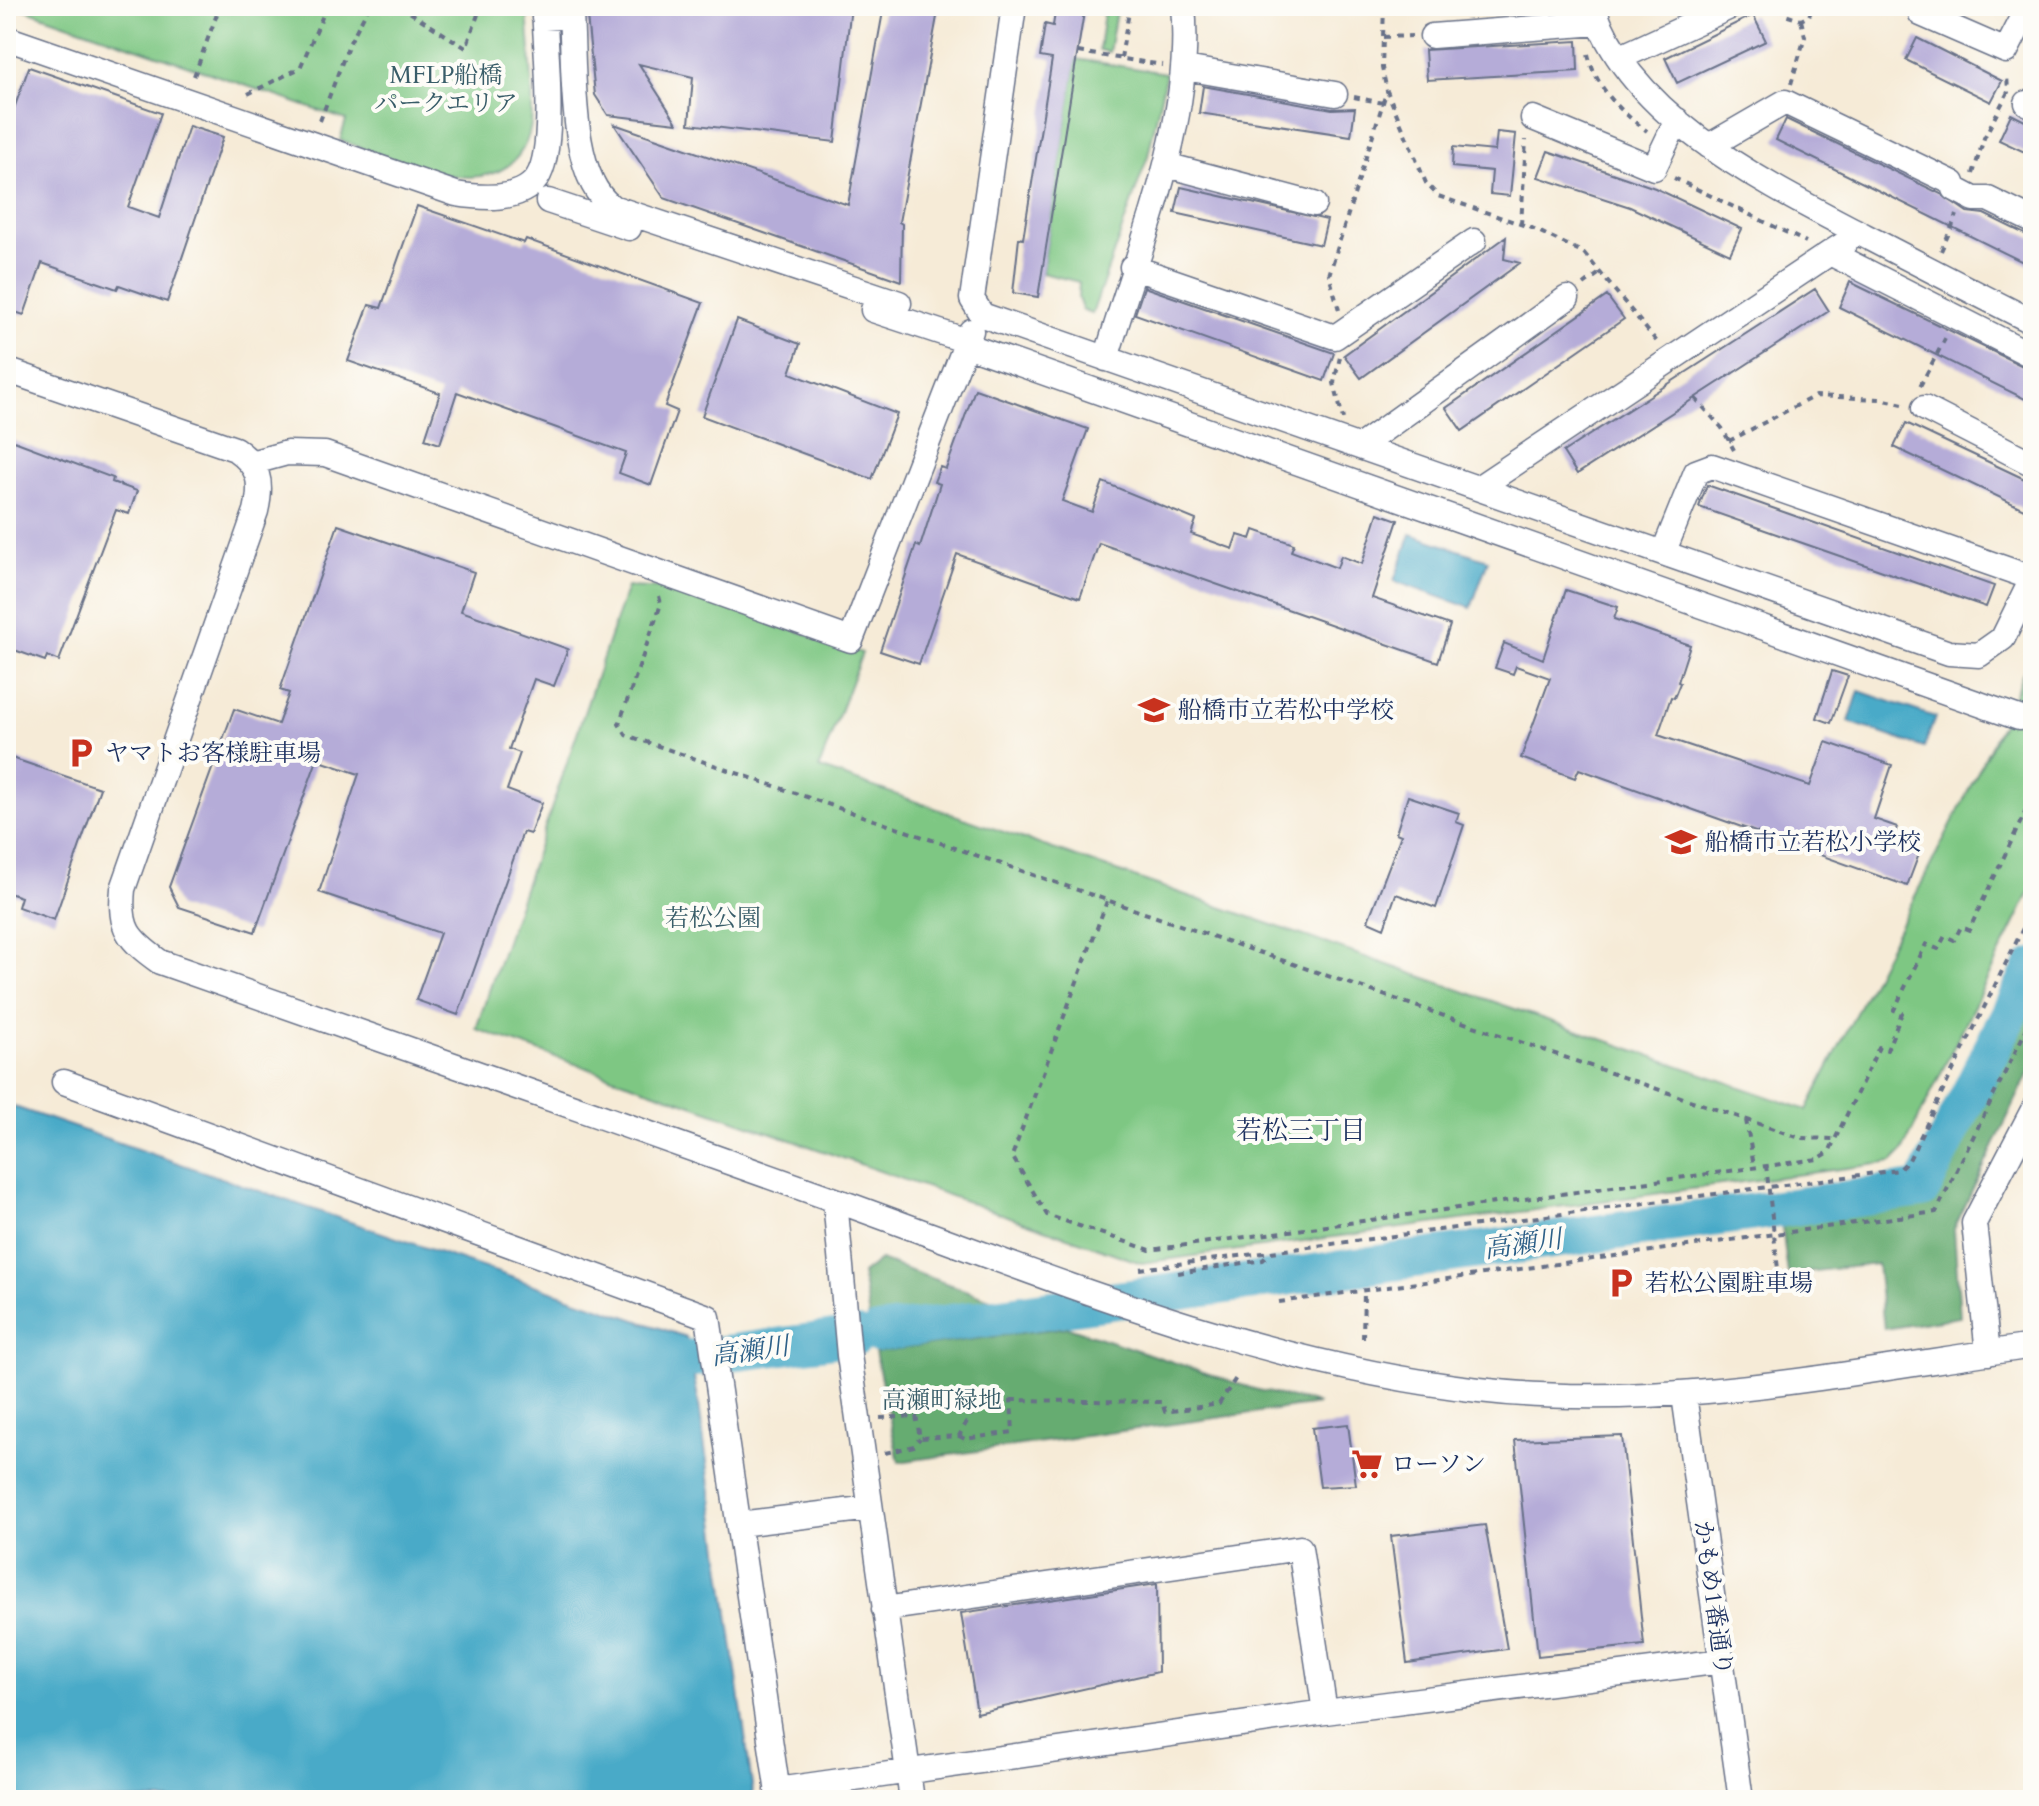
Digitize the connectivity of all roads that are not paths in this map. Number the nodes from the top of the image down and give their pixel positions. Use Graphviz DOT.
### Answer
graph roads {
  1 [pos="1014,6"];
  2 [pos="1183,6"];
  3 [pos="1732,6"];
  4 [pos="2029,6"];
  5 [pos="544,12"];
  6 [pos="1596,14"];
  7 [pos="1921,14"];
  8 [pos="1432,36"];
  9 [pos="6,38"];
  10 [pos="1621,57"];
  11 [pos="1179,68"];
  12 [pos="1335,94"];
  13 [pos="1533,118"];
  14 [pos="1677,120"];
  15 [pos="1709,146"];
  16 [pos="1166,165"];
  17 [pos="548,201"];
  18 [pos="1314,204"];
  19 [pos="2033,221"];
  20 [pos="1854,230"];
  21 [pos="1474,241"];
  22 [pos="1830,253"];
  23 [pos="1132,267"];
  24 [pos="1567,298"];
  25 [pos="899,303"];
  26 [pos="975,308"];
  27 [pos="2033,322"];
  28 [pos="966,343"];
  29 [pos="2033,356"];
  30 [pos="1106,359"];
  31 [pos="6,370"];
  32 [pos="1917,407"];
  33 [pos="1356,443"];
  34 [pos="254,462"];
  35 [pos="2033,464"];
  36 [pos="1481,486"];
  37 [pos="1664,551"];
  38 [pos="2033,578"];
  39 [pos="2019,718"];
  40 [pos="64,1082"];
  41 [pos="2033,1110"];
  42 [pos="2021,1156"];
  43 [pos="835,1200"];
  44 [pos="2033,1346"];
  45 [pos="1988,1353"];
  46 [pos="1684,1395"];
  47 [pos="870,1508"];
  48 [pos="739,1524"];
  49 [pos="884,1609"];
  50 [pos="1722,1661"];
  51 [pos="1325,1712"];
  52 [pos="909,1772"];
  53 [pos="778,1795"];
  54 [pos="912,1800"];
  55 [pos="1741,1800"];
  1 -- 26 [label="street"];
  2 -- 11 [label="street"];
  3 -- 10 [label="street"];
  4 -- 7 [label="street"];
  5 -- 9 [label="street"];
  5 -- 25 [label="street"];
  6 -- 8 [label="street"];
  6 -- 10 [label="street"];
  10 -- 14 [label="street"];
  11 -- 12 [label="street"];
  11 -- 16 [label="street"];
  13 -- 14 [label="street"];
  14 -- 15 [label="street"];
  15 -- 19 [label="street"];
  15 -- 20 [label="street"];
  16 -- 18 [label="street"];
  16 -- 23 [label="street"];
  17 -- 28 [label="street"];
  20 -- 22 [label="street"];
  20 -- 27 [label="street"];
  21 -- 23 [label="street"];
  22 -- 29 [label="street"];
  22 -- 36 [label="street"];
  23 -- 30 [label="street"];
  24 -- 33 [label="street"];
  26 -- 28 [label="street"];
  26 -- 30 [label="street"];
  28 -- 34 [label="street"];
  28 -- 39 [label="street"];
  30 -- 33 [label="street"];
  31 -- 34 [label="street"];
  32 -- 35 [label="street"];
  33 -- 36 [label="street"];
  34 -- 43 [label="street"];
  36 -- 37 [label="street"];
  37 -- 38 [label="street"];
  37 -- 38 [label="street"];
  40 -- 48 [label="street"];
  41 -- 42 [label="street"];
  42 -- 45 [label="street"];
  43 -- 46 [label="street"];
  43 -- 47 [label="street"];
  44 -- 45 [label="street"];
  45 -- 46 [label="street"];
  46 -- 50 [label="street, かもめ1番通り"];
  47 -- 48 [label="street"];
  47 -- 49 [label="street"];
  48 -- 53 [label="street"];
  49 -- 51 [label="street"];
  49 -- 52 [label="street"];
  50 -- 51 [label="street"];
  50 -- 55 [label="street, かもめ1番通り"];
  51 -- 52 [label="street"];
  52 -- 53 [label="street"];
  52 -- 54 [label="street"];
}
